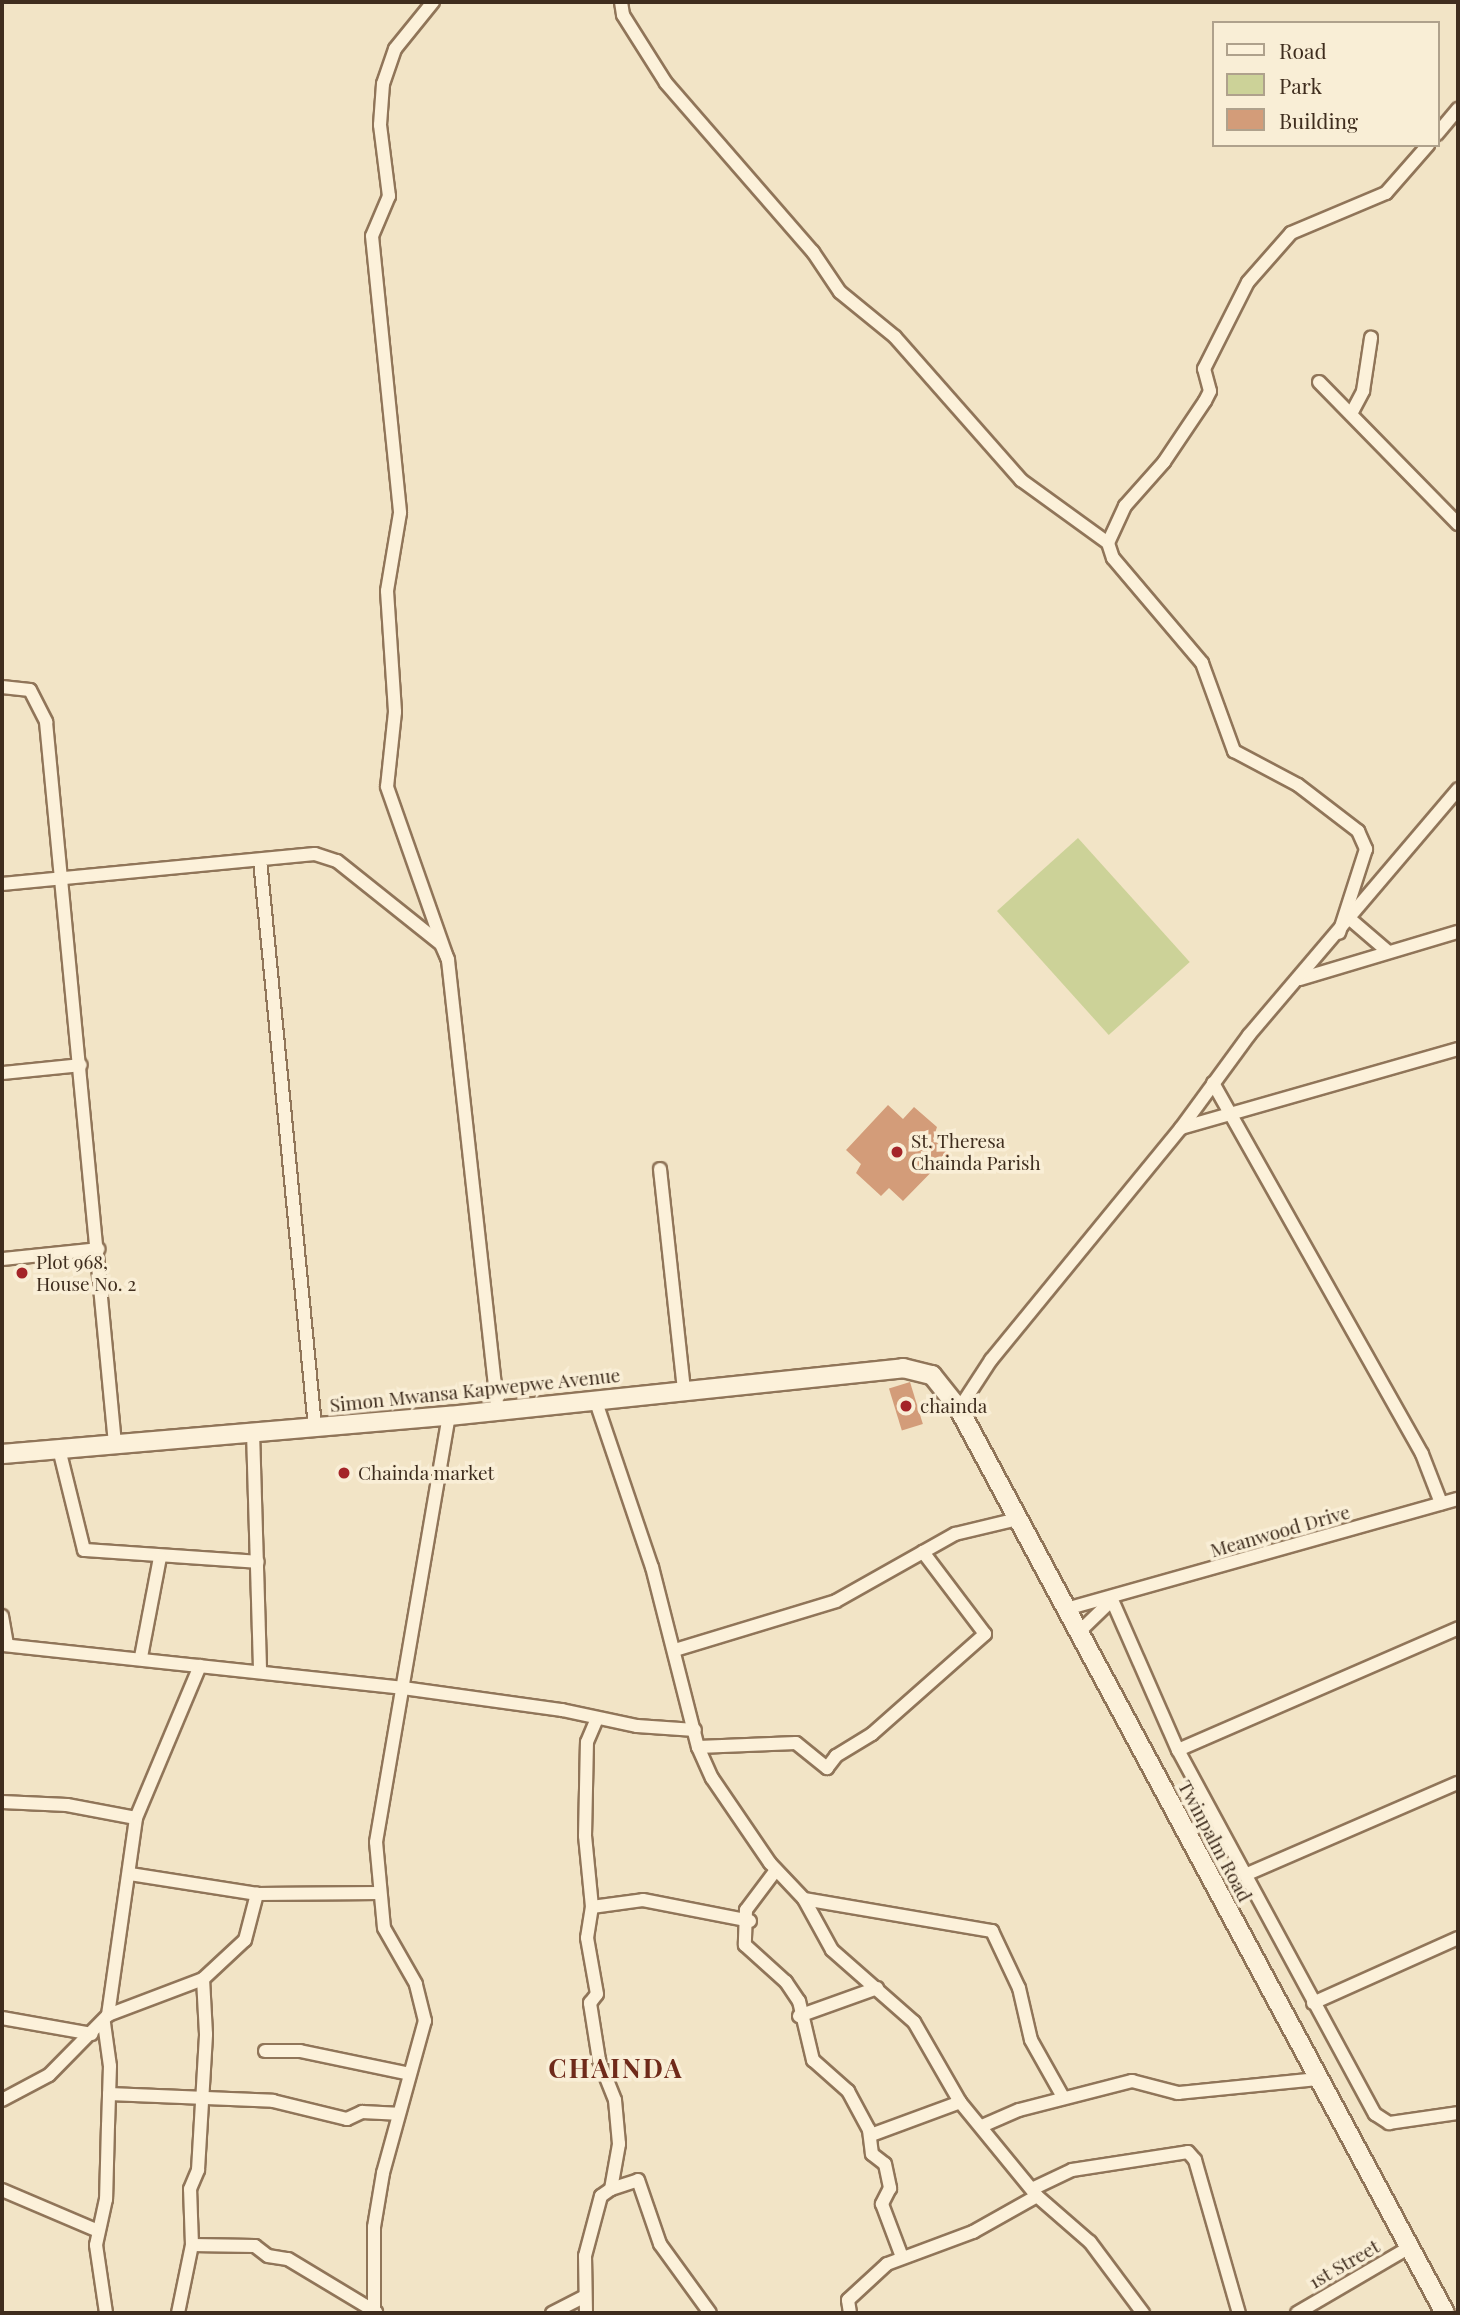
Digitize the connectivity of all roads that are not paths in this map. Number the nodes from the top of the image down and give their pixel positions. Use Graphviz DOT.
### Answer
graph roads {
  1 [pos="433,2"];
  2 [pos="621,2"];
  3 [pos="1458,109"];
  4 [pos="1439,132"];
  5 [pos="1426,147"];
  6 [pos="1371,338"];
  7 [pos="1319,382"];
  8 [pos="1351,414"];
  9 [pos="1458,524"];
  10 [pos="1108,543"];
  11 [pos="2,687"];
  12 [pos="1458,789"];
  13 [pos="260,860"];
  14 [pos="62,879"];
  15 [pos="2,884"];
  16 [pos="1350,919"];
  17 [pos="1458,932"];
  18 [pos="1339,933"];
  19 [pos="1386,950"];
  20 [pos="448,960"];
  21 [pos="1299,979"];
  22 [pos="1458,1049"];
  23 [pos="81,1065"];
  24 [pos="2,1073"];
  25 [pos="1213,1083"];
  26 [pos="1229,1117"];
  27 [pos="1181,1128"];
  28 [pos="660,1169"];
  29 [pos="98,1249"];
  30 [pos="2,1259"];
  31 [pos="946,1389"];
  32 [pos="684,1391"];
  33 [pos="595,1399"];
  34 [pos="959,1409"];
  35 [pos="498,1410"];
  36 [pos="449,1416"];
  37 [pos="316,1427"];
  38 [pos="253,1432"];
  39 [pos="115,1444"];
  40 [pos="59,1449"];
  41 [pos="2,1454"];
  42 [pos="1458,1499"];
  43 [pos="1441,1503"];
  44 [pos="1018,1519"];
  45 [pos="923,1552"];
  46 [pos="159,1557"];
  47 [pos="258,1562"];
  48 [pos="1112,1600"];
  49 [pos="1066,1609"];
  50 [pos="2,1616"];
  51 [pos="1458,1628"];
  52 [pos="1078,1633"];
  53 [pos="4,1645"];
  54 [pos="675,1650"];
  55 [pos="141,1657"];
  56 [pos="200,1666"];
  57 [pos="260,1671"];
  58 [pos="403,1688"];
  59 [pos="597,1718"];
  60 [pos="695,1730"];
  61 [pos="698,1747"];
  62 [pos="1178,1750"];
  63 [pos="1458,1783"];
  64 [pos="2,1802"];
  65 [pos="136,1818"];
  66 [pos="776,1870"];
  67 [pos="130,1874"];
  68 [pos="1245,1875"];
  69 [pos="379,1893"];
  70 [pos="257,1894"];
  71 [pos="804,1899"];
  72 [pos="592,1907"];
  73 [pos="750,1921"];
  74 [pos="1458,1938"];
  75 [pos="203,1979"];
  76 [pos="877,1988"];
  77 [pos="1313,2003"];
  78 [pos="799,2016"];
  79 [pos="2,2018"];
  80 [pos="106,2019"];
  81 [pos="92,2034"];
  82 [pos="265,2051"];
  83 [pos="410,2074"];
  84 [pos="1319,2079"];
  85 [pos="109,2094"];
  86 [pos="1063,2097"];
  87 [pos="199,2098"];
  88 [pos="2,2099"];
  89 [pos="960,2102"];
  90 [pos="1458,2112"];
  91 [pos="397,2114"];
  92 [pos="982,2126"];
  93 [pos="871,2135"];
  94 [pos="611,2189"];
  95 [pos="2,2190"];
  96 [pos="1034,2193"];
  97 [pos="99,2231"];
  98 [pos="192,2245"];
  99 [pos="1410,2247"];
  100 [pos="902,2257"];
  101 [pos="583,2297"];
  102 [pos="106,2313"];
  103 [pos="178,2313"];
  104 [pos="376,2313"];
  105 [pos="552,2313"];
  106 [pos="586,2313"];
  107 [pos="710,2313"];
  108 [pos="850,2313"];
  109 [pos="1143,2313"];
  110 [pos="1239,2313"];
  111 [pos="1297,2313"];
  112 [pos="1445,2313"];
  1 -- 20 [label="street"];
  2 -- 10 [label="street"];
  3 -- 4 [label="street"];
  5 -- 10 [label="street"];
  6 -- 8 [label="street"];
  7 -- 8 [label="street"];
  8 -- 9 [label="street"];
  10 -- 18 [label="street"];
  11 -- 14 [label="street"];
  12 -- 16 [label="street"];
  13 -- 14 [label="street"];
  13 -- 20 [label="street"];
  13 -- 37 [label="street"];
  14 -- 15 [label="street"];
  14 -- 23 [label="street"];
  16 -- 18 [label="street"];
  16 -- 19 [label="street"];
  17 -- 19 [label="street"];
  18 -- 21 [label="street"];
  19 -- 21 [label="street"];
  20 -- 35 [label="street"];
  21 -- 25 [label="street"];
  22 -- 26 [label="street"];
  23 -- 24 [label="street"];
  23 -- 29 [label="street"];
  25 -- 26 [label="street"];
  25 -- 27 [label="street"];
  26 -- 27 [label="street"];
  26 -- 43 [label="street"];
  27 -- 34 [label="street"];
  28 -- 32 [label="street"];
  29 -- 30 [label="street"];
  29 -- 39 [label="street"];
  31 -- 32 [label="main road, Simon Mwansa Kapwepwe Avenue"];
  31 -- 34 [label="main road, Twinpalm Road"];
  32 -- 33 [label="main road, Simon Mwansa Kapwepwe Avenue"];
  33 -- 35 [label="main road, Simon Mwansa Kapwepwe Avenue"];
  33 -- 54 [label="street"];
  34 -- 44 [label="main road, Twinpalm Road"];
  35 -- 36 [label="main road, Simon Mwansa Kapwepwe Avenue"];
  36 -- 37 [label="main road, Simon Mwansa Kapwepwe Avenue"];
  36 -- 58 [label="street"];
  37 -- 38 [label="main road, Simon Mwansa Kapwepwe Avenue"];
  38 -- 39 [label="main road, Simon Mwansa Kapwepwe Avenue"];
  38 -- 47 [label="street"];
  39 -- 40 [label="main road, Simon Mwansa Kapwepwe Avenue"];
  40 -- 41 [label="main road, Simon Mwansa Kapwepwe Avenue"];
  40 -- 46 [label="street"];
  42 -- 43 [label="street, Meanwood Drive"];
  43 -- 48 [label="street, Meanwood Drive"];
  44 -- 45 [label="street"];
  44 -- 49 [label="main road, Twinpalm Road"];
  45 -- 54 [label="street"];
  45 -- 61 [label="street"];
  46 -- 47 [label="street"];
  46 -- 55 [label="street"];
  47 -- 57 [label="street"];
  48 -- 49 [label="street, Meanwood Drive"];
  48 -- 52 [label="street"];
  48 -- 62 [label="street"];
  49 -- 52 [label="main road, Twinpalm Road"];
  50 -- 53 [label="street"];
  51 -- 62 [label="street"];
  52 -- 84 [label="main road, Twinpalm Road"];
  53 -- 55 [label="street"];
  54 -- 60 [label="street"];
  55 -- 56 [label="street"];
  56 -- 57 [label="street"];
  56 -- 65 [label="street"];
  57 -- 58 [label="street"];
  58 -- 59 [label="street"];
  58 -- 69 [label="street"];
  59 -- 60 [label="street"];
  59 -- 72 [label="street"];
  60 -- 61 [label="street"];
  61 -- 66 [label="street"];
  62 -- 68 [label="street"];
  63 -- 68 [label="street"];
  64 -- 65 [label="street"];
  65 -- 67 [label="street"];
  66 -- 71 [label="street"];
  66 -- 73 [label="street"];
  67 -- 70 [label="street"];
  67 -- 80 [label="street"];
  68 -- 77 [label="street"];
  69 -- 70 [label="street"];
  69 -- 83 [label="street"];
  70 -- 75 [label="street"];
  71 -- 76 [label="street"];
  71 -- 86 [label="street"];
  72 -- 73 [label="street"];
  72 -- 94 [label="street"];
  73 -- 78 [label="street"];
  74 -- 77 [label="street"];
  75 -- 80 [label="street"];
  75 -- 87 [label="street"];
  76 -- 78 [label="street"];
  76 -- 89 [label="street"];
  77 -- 90 [label="street"];
  78 -- 93 [label="street"];
  79 -- 81 [label="street"];
  80 -- 81 [label="street"];
  80 -- 85 [label="street"];
  81 -- 88 [label="street"];
  82 -- 83 [label="street"];
  83 -- 91 [label="street"];
  84 -- 86 [label="street"];
  84 -- 99 [label="main road, Twinpalm Road"];
  85 -- 87 [label="street"];
  85 -- 97 [label="street"];
  86 -- 92 [label="street"];
  87 -- 91 [label="street"];
  87 -- 98 [label="street"];
  89 -- 92 [label="street"];
  89 -- 93 [label="street"];
  91 -- 104 [label="street"];
  92 -- 96 [label="street"];
  93 -- 100 [label="street"];
  94 -- 101 [label="street"];
  94 -- 107 [label="street"];
  95 -- 97 [label="street"];
  96 -- 100 [label="street"];
  96 -- 109 [label="street"];
  96 -- 110 [label="street"];
  97 -- 102 [label="street"];
  98 -- 103 [label="street"];
  98 -- 104 [label="street"];
  99 -- 111 [label="street, 1st Street"];
  99 -- 112 [label="main road, Twinpalm Road"];
  100 -- 108 [label="street"];
  101 -- 105 [label="street"];
  101 -- 106 [label="street"];
}
